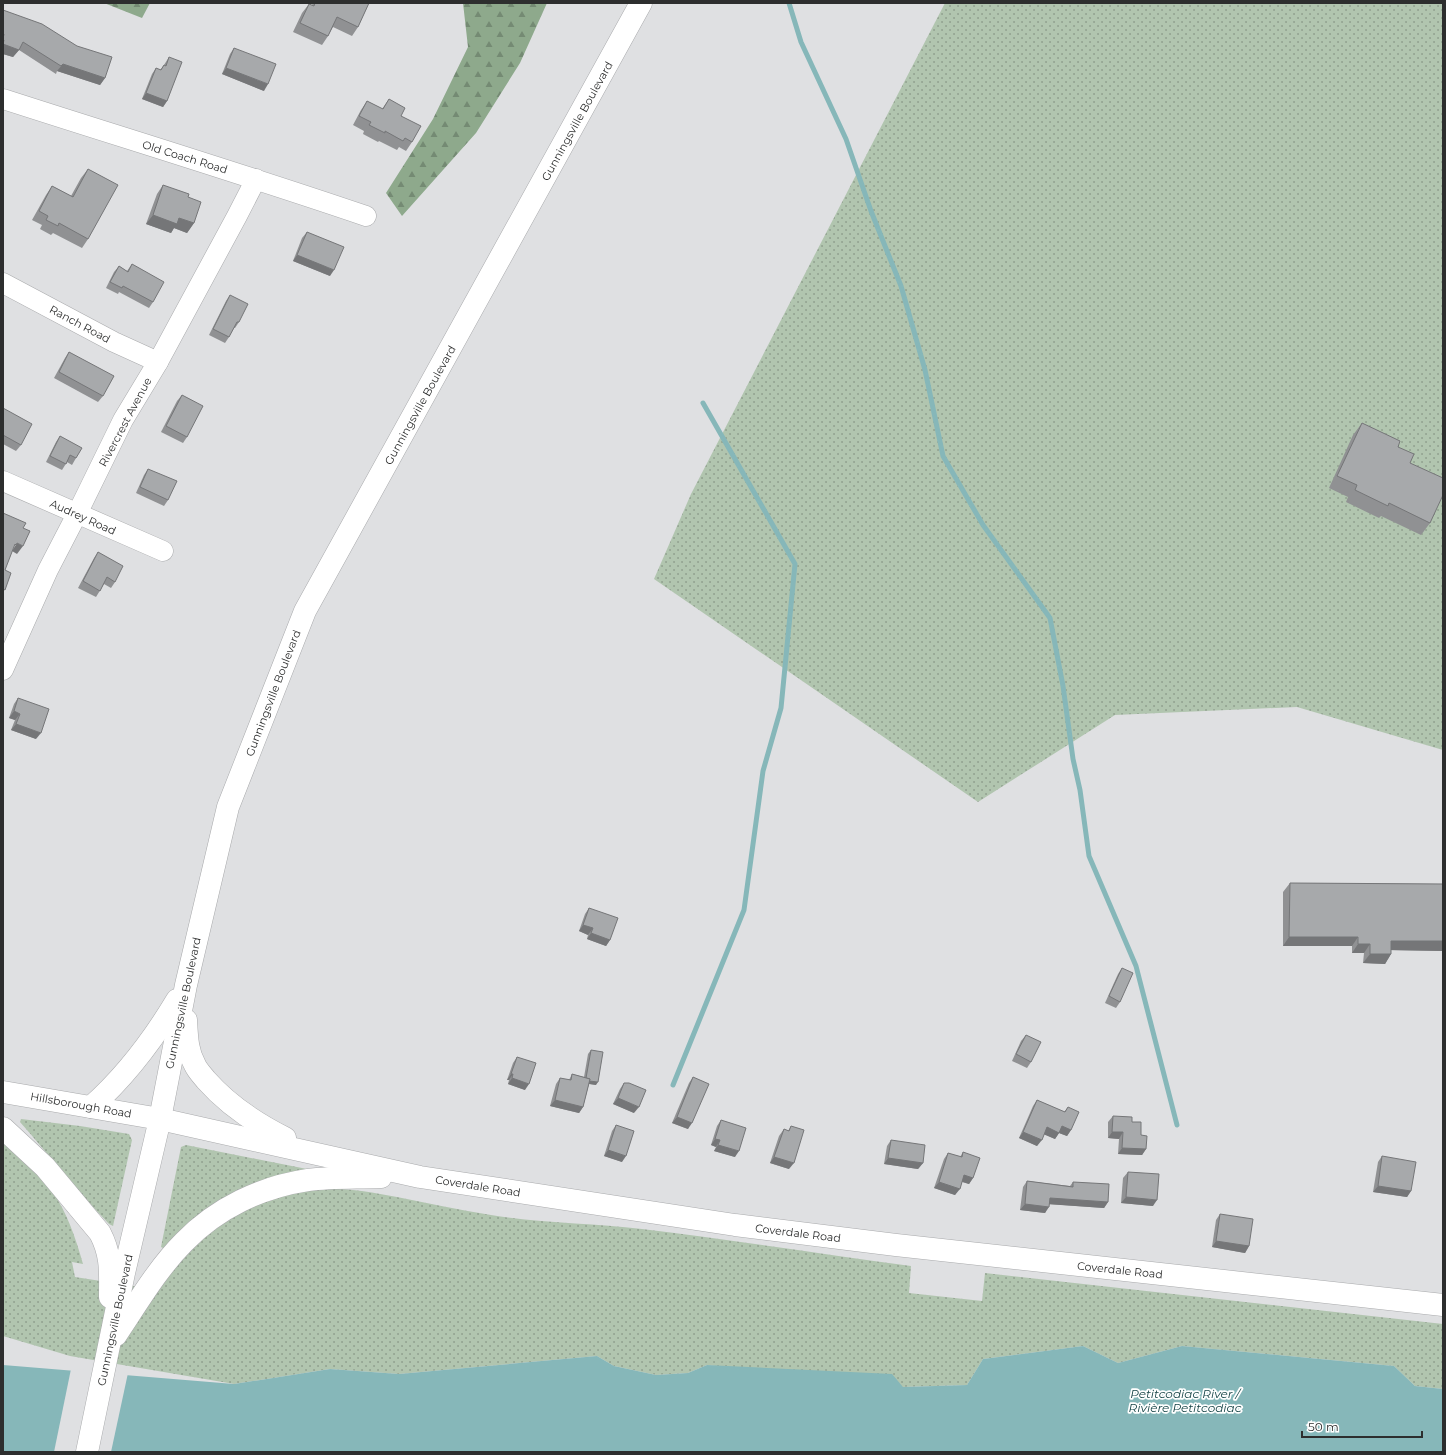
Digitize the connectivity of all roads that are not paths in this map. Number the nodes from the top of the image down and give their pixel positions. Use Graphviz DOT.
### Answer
graph roads {
  1 [pos="641,3"];
  2 [pos="3,99"];
  3 [pos="256,179"];
  4 [pos="366,216"];
  5 [pos="3,284"];
  6 [pos="158,362"];
  7 [pos="3,481"];
  8 [pos="77,514"];
  9 [pos="163,551"];
  10 [pos="3,670"];
  11 [pos="186,985"];
  12 [pos="3,1092"];
  13 [pos="91,1107"];
  14 [pos="160,1119"];
  15 [pos="3,1128"];
  16 [pos="312,1152"];
  17 [pos="420,1177"];
  18 [pos="117,1271"];
  19 [pos="1443,1305"];
  20 [pos="110,1345"];
  21 [pos="88,1452"];
  1 -- 11 [label="main road, Gunningsville Boulevard"];
  2 -- 3 [label="street, Old Coach Road"];
  3 -- 4 [label="street, Old Coach Road"];
  3 -- 6 [label="street, Rivercrest Avenue"];
  5 -- 6 [label="street, Ranch Road"];
  6 -- 8 [label="street, Rivercrest Avenue"];
  7 -- 8 [label="street, Audrey Road"];
  8 -- 9 [label="street, Audrey Road"];
  8 -- 10 [label="street, Rivercrest Avenue"];
  11 -- 13 [label="main road"];
  11 -- 14 [label="main road, Gunningsville Boulevard"];
  11 -- 16 [label="main road"];
  12 -- 13 [label="main road, Hillsborough Road"];
  13 -- 14 [label="main road, Hillsborough Road"];
  14 -- 16 [label="main road, Coverdale Road"];
  14 -- 18 [label="main road, Gunningsville Boulevard"];
  15 -- 18 [label="main road"];
  16 -- 17 [label="main road, Coverdale Road"];
  17 -- 19 [label="main road, Coverdale Road"];
  17 -- 20 [label="main road"];
  18 -- 20 [label="main road, Gunningsville Boulevard"];
  20 -- 21 [label="main road, Gunningsville Boulevard"];
}
